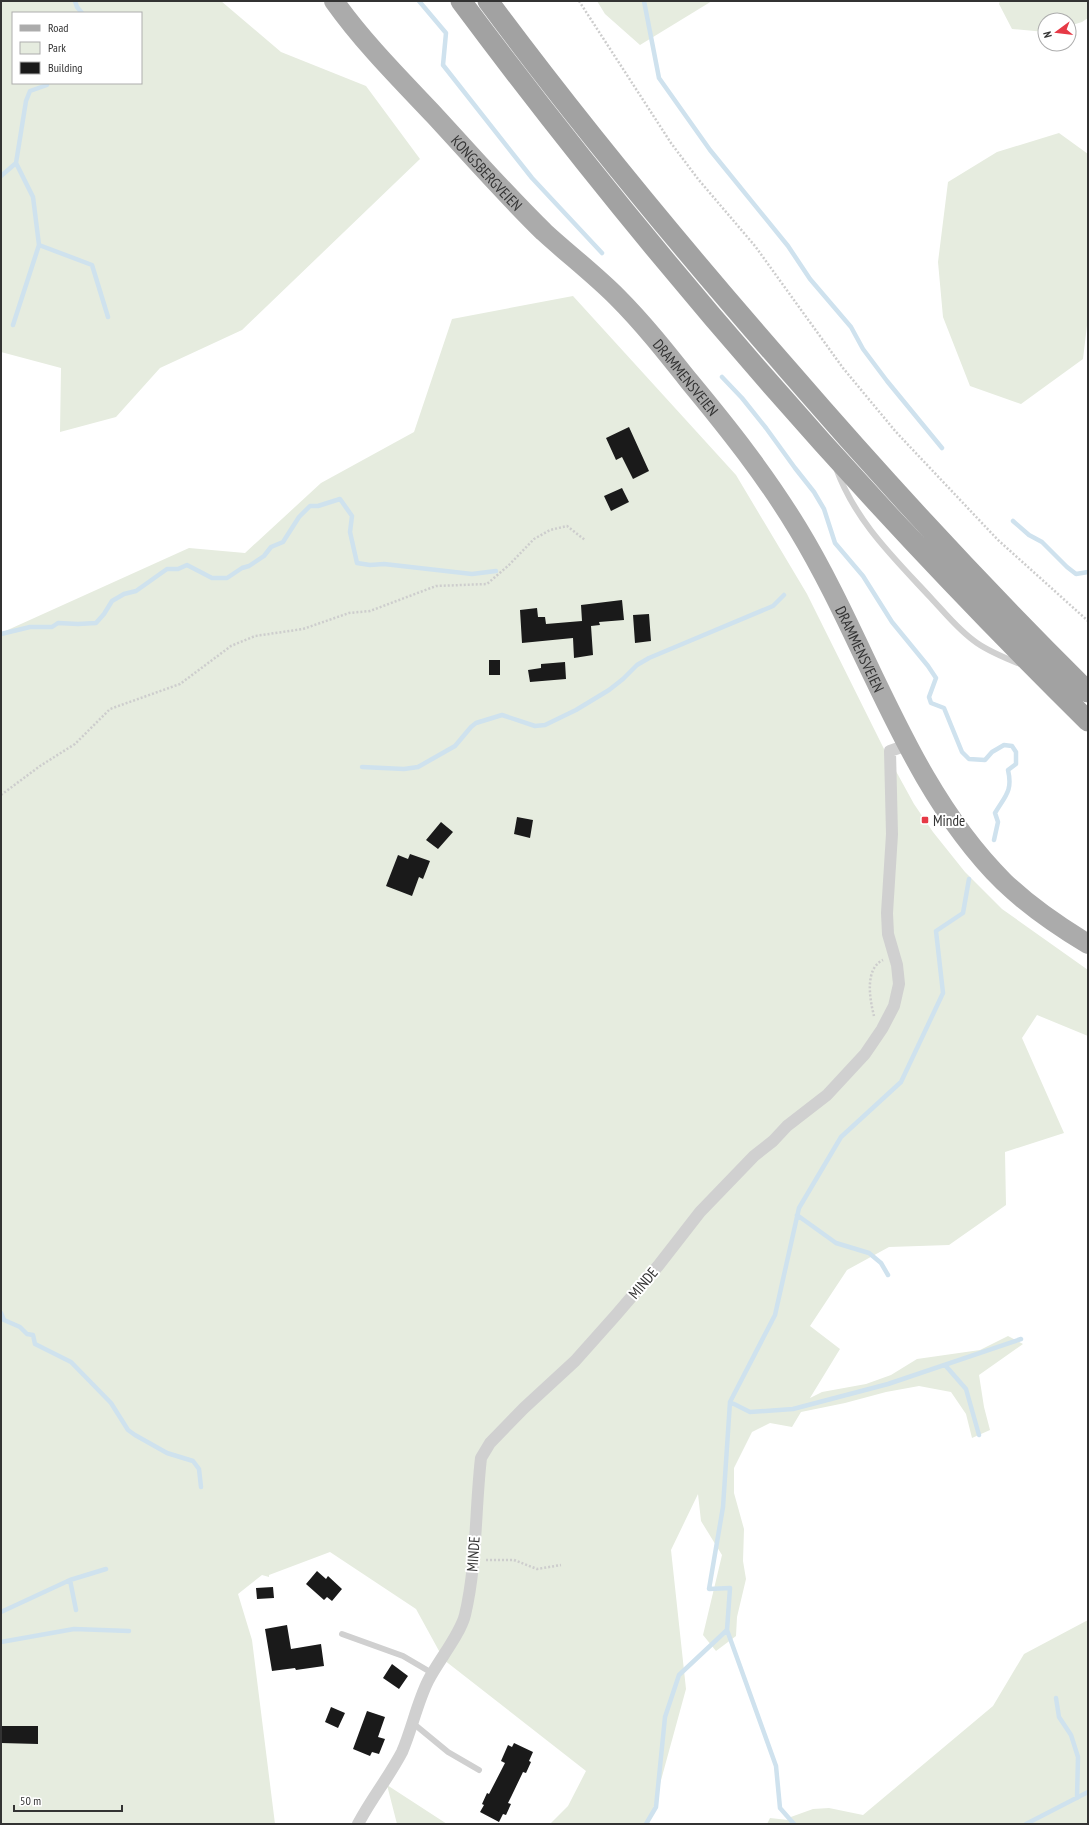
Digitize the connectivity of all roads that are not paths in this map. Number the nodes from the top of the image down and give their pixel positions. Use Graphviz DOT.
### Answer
graph roads {
  1 [pos="334,1"];
  2 [pos="461,1"];
  3 [pos="488,1"];
  4 [pos="652,334"];
  5 [pos="830,450"];
  6 [pos="1036,669"];
  7 [pos="1088,692"];
  8 [pos="1088,721"];
  9 [pos="898,748"];
  10 [pos="1088,944"];
  11 [pos="342,1634"];
  12 [pos="432,1673"];
  13 [pos="414,1724"];
  14 [pos="479,1770"];
  15 [pos="358,1824"];
  1 -- 4 [label="main road, KONGSBERGVEIEN"];
  2 -- 5 [label="highway"];
  3 -- 7 [label="highway"];
  4 -- 9 [label="main road, DRAMMENSVEIEN"];
  5 -- 6 [label="highway"];
  5 -- 6 [label="lane"];
  6 -- 8 [label="highway"];
  9 -- 10 [label="main road, DRAMMENSVEIEN"];
  9 -- 12 [label="street, MINDE"];
  11 -- 12 [label="lane"];
  12 -- 13 [label="street, MINDE"];
  13 -- 14 [label="lane"];
  13 -- 15 [label="street, MINDE"];
}
